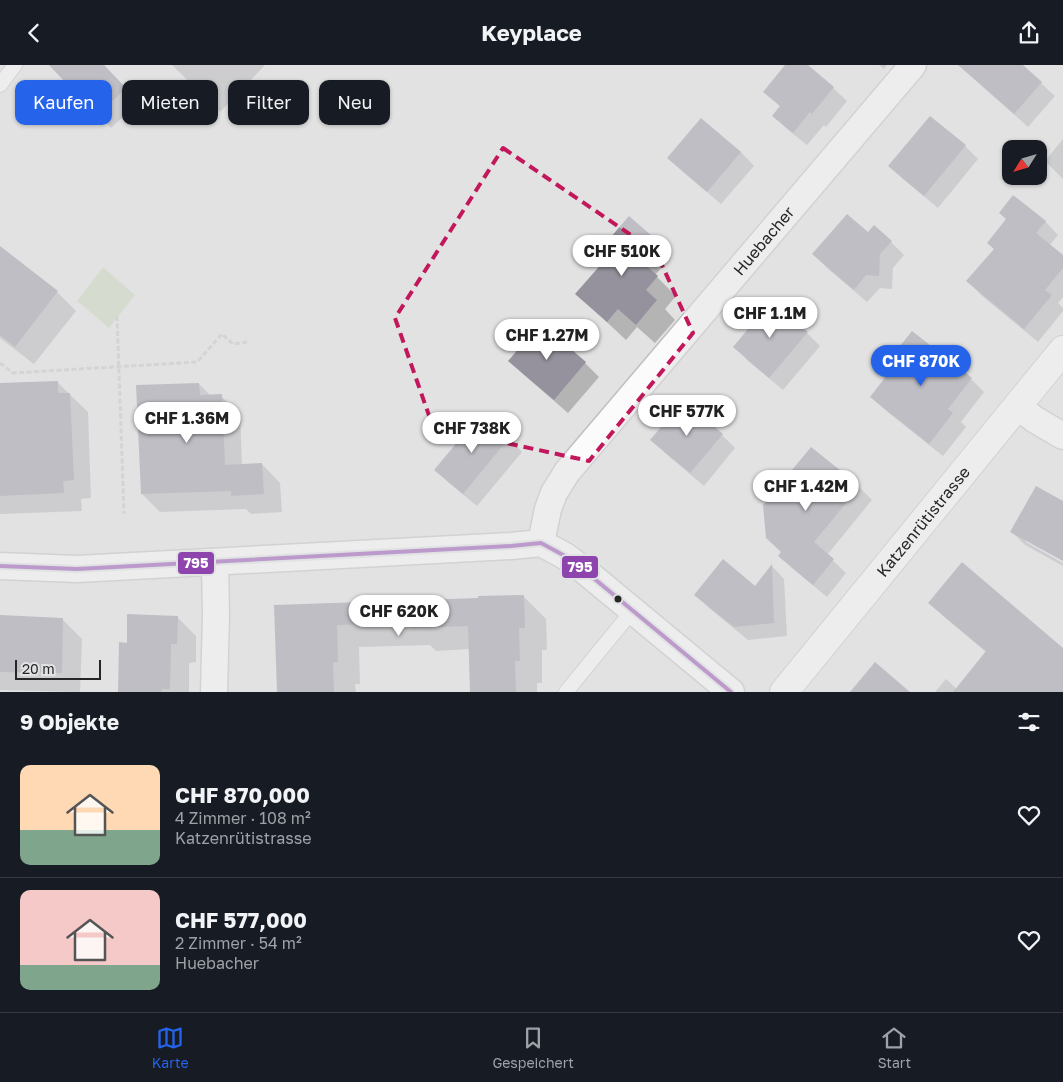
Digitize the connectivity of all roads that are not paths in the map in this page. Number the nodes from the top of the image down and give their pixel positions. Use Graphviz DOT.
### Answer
graph roads {
  1 [pos="15,65"];
  2 [pos="913,65"];
  3 [pos="0,85"];
  4 [pos="1063,350"];
  5 [pos="1018,406"];
  6 [pos="1063,436"];
  7 [pos="541,543"];
  8 [pos="215,562"];
  9 [pos="0,566"];
  10 [pos="632,610"];
  11 [pos="214,692"];
  12 [pos="566,692"];
  13 [pos="731,692"];
  14 [pos="784,692"];
  1 -- 3 [label="lane"];
  2 -- 7 [label="street, Huebacher"];
  4 -- 5 [label="street, Katzenrütistrasse"];
  5 -- 6 [label="street"];
  5 -- 14 [label="street, Katzenrütistrasse"];
  7 -- 8 [label="street"];
  7 -- 10 [label="street"];
  8 -- 9 [label="street"];
  8 -- 11 [label="street"];
  10 -- 12 [label="lane"];
  10 -- 13 [label="street"];
}
